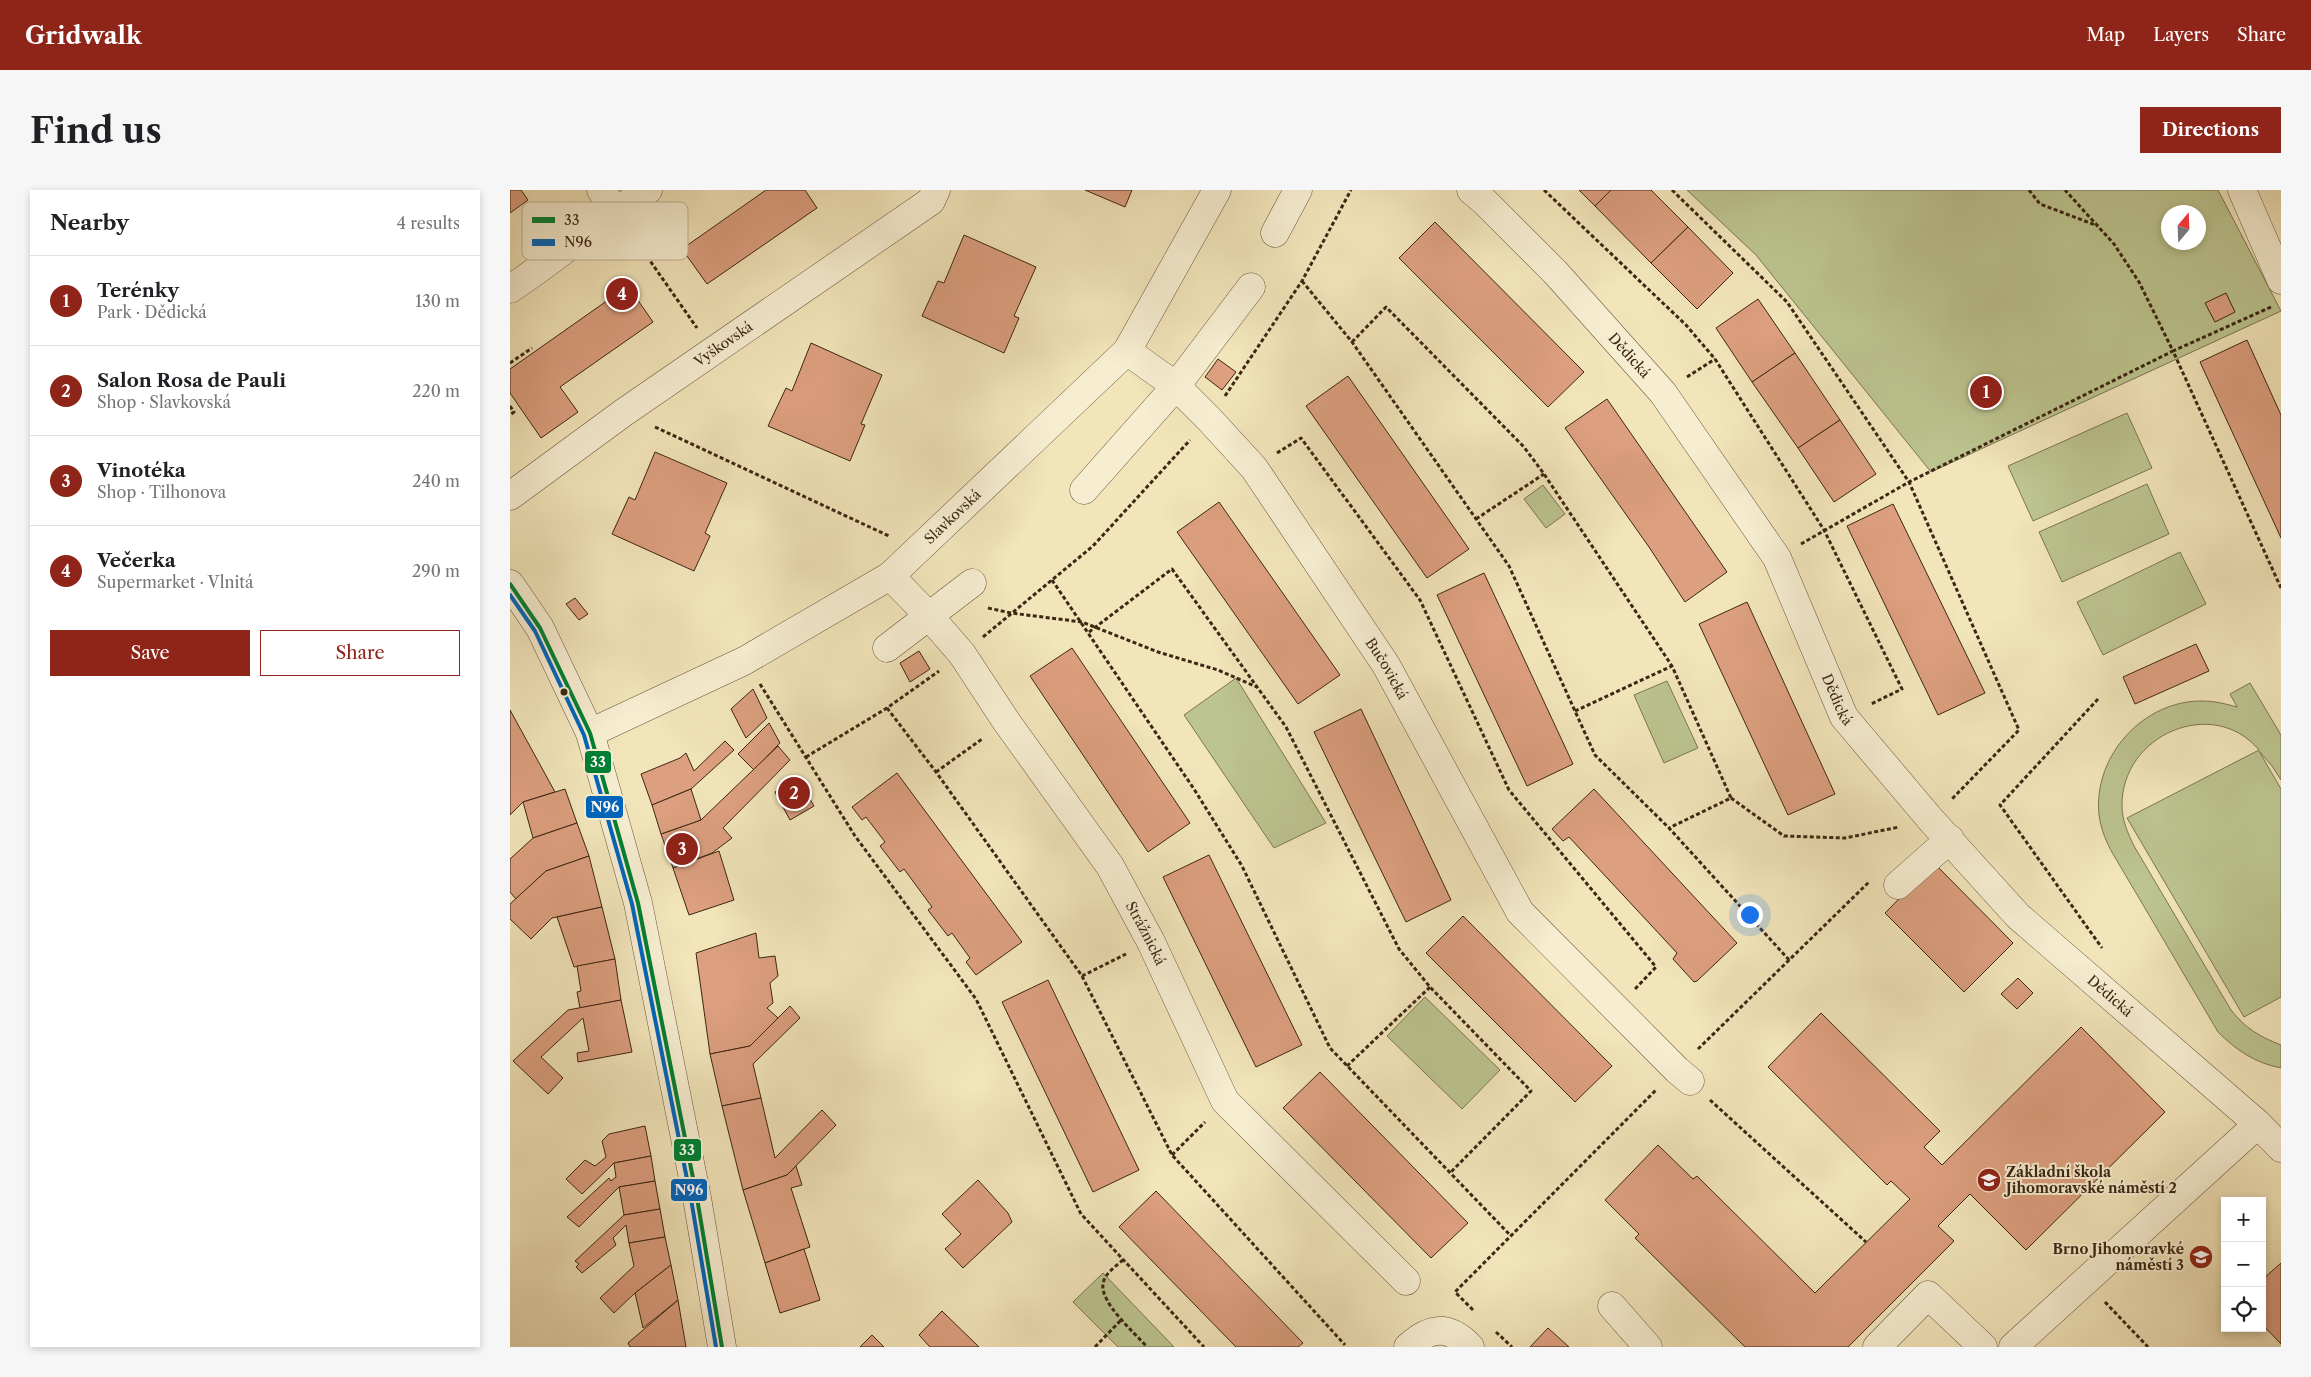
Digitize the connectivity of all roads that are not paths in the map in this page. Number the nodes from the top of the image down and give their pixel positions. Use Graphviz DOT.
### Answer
graph roads {
  1 [pos="648,190"];
  2 [pos="936,190"];
  3 [pos="1217,190"];
  4 [pos="1298,190"];
  5 [pos="1471,190"];
  6 [pos="2242,190"];
  7 [pos="608,201"];
  8 [pos="1275,233"];
  9 [pos="552,260"];
  10 [pos="2281,280"];
  11 [pos="1251,287"];
  12 [pos="510,290"];
  13 [pos="1127,351"];
  14 [pos="1176,386"];
  15 [pos="1084,490"];
  16 [pos="510,496"];
  17 [pos="890,576"];
  18 [pos="972,583"];
  19 [pos="510,584"];
  20 [pos="930,616"];
  21 [pos="887,648"];
  22 [pos="590,733"];
  23 [pos="1950,839"];
  24 [pos="1886,880"];
  25 [pos="1683,1076"];
  26 [pos="2258,1124"];
  27 [pos="2281,1148"];
  28 [pos="1406,1281"];
  29 [pos="1612,1306"];
  30 [pos="722,1347"];
  31 [pos="1408,1347"];
  32 [pos="1470,1347"];
  33 [pos="1648,1347"];
  34 [pos="1877,1347"];
  35 [pos="1983,1347"];
  36 [pos="2014,1347"];
  1 -- 7 [label="street"];
  2 -- 16 [label="street, Vyškovská"];
  3 -- 13 [label="street, Slavkovská"];
  4 -- 8 [label="street"];
  5 -- 23 [label="street, Dědická"];
  6 -- 10 [label="street"];
  9 -- 12 [label="street"];
  11 -- 14 [label="street"];
  13 -- 14 [label="street, Bučovická"];
  13 -- 17 [label="street, Slavkovská"];
  14 -- 15 [label="street"];
  14 -- 25 [label="street, Bučovická"];
  17 -- 20 [label="street, Strážnická"];
  17 -- 22 [label="street, Slavkovská"];
  18 -- 20 [label="street"];
  19 -- 22 [label="street"];
  20 -- 21 [label="street"];
  20 -- 28 [label="street, Strážnická"];
  22 -- 30 [label="street"];
  23 -- 24 [label="street"];
  23 -- 26 [label="street, Dědická"];
  26 -- 27 [label="street, Dědická"];
  26 -- 36 [label="street"];
  29 -- 33 [label="street"];
  31 -- 32 [label="street"];
  34 -- 35 [label="street"];
}
